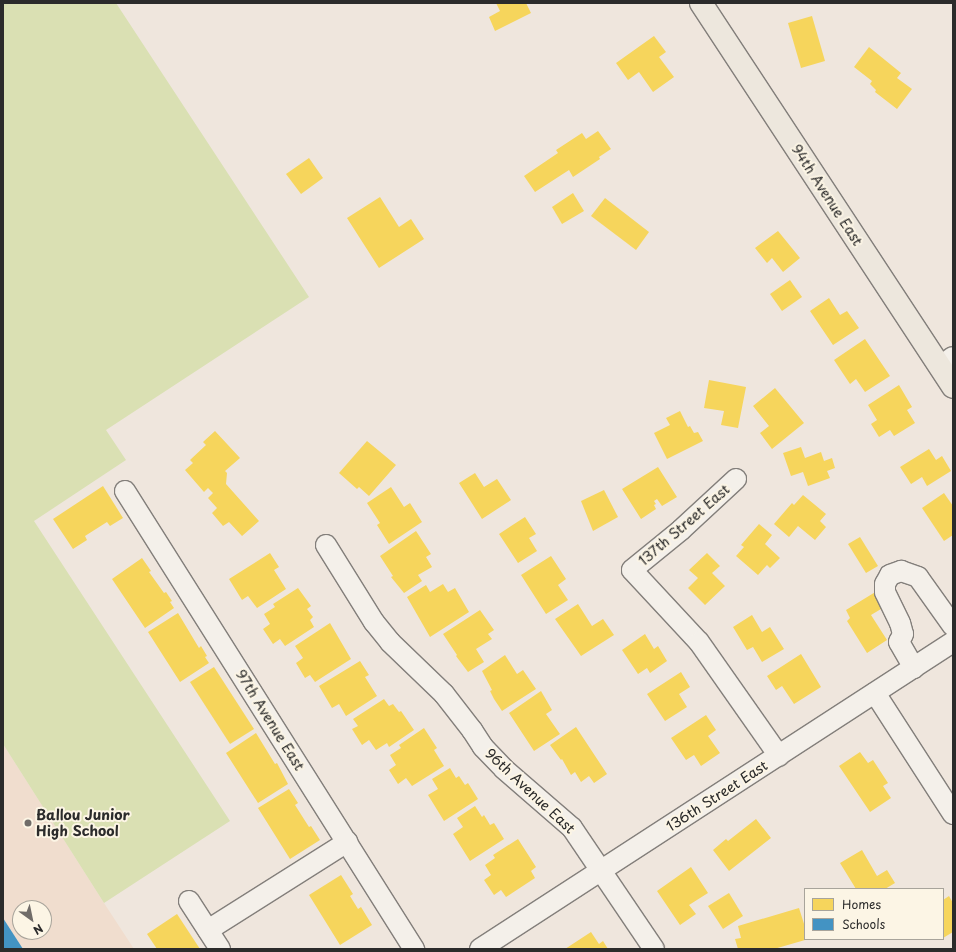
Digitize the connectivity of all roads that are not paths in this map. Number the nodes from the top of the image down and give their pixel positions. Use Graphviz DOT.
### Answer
graph roads {
  1 [pos="701,3"];
  2 [pos="946,362"];
  3 [pos="953,387"];
  4 [pos="736,480"];
  5 [pos="126,491"];
  6 [pos="326,544"];
  7 [pos="953,626"];
  8 [pos="953,642"];
  9 [pos="914,668"];
  10 [pos="875,693"];
  11 [pos="779,756"];
  12 [pos="953,814"];
  13 [pos="347,842"];
  14 [pos="601,870"];
  15 [pos="189,901"];
  16 [pos="208,930"];
  17 [pos="220,949"];
  18 [pos="414,949"];
  19 [pos="480,949"];
  20 [pos="654,949"];
  1 -- 2 [label="main road, 94th Avenue East"];
  2 -- 3 [label="main road, 94th Avenue East"];
  4 -- 11 [label="street, 137th Street East"];
  5 -- 13 [label="street, 97th Avenue East"];
  6 -- 14 [label="street, 96th Avenue East"];
  7 -- 9 [label="street"];
  8 -- 9 [label="street, 136th Street East"];
  9 -- 10 [label="street, 136th Street East"];
  10 -- 11 [label="street, 136th Street East"];
  10 -- 12 [label="street"];
  11 -- 14 [label="street, 136th Street East"];
  13 -- 16 [label="street"];
  13 -- 18 [label="street, 97th Avenue East"];
  14 -- 19 [label="street, 136th Street East"];
  14 -- 20 [label="street, 96th Avenue East"];
  15 -- 16 [label="street"];
  16 -- 17 [label="street"];
}
